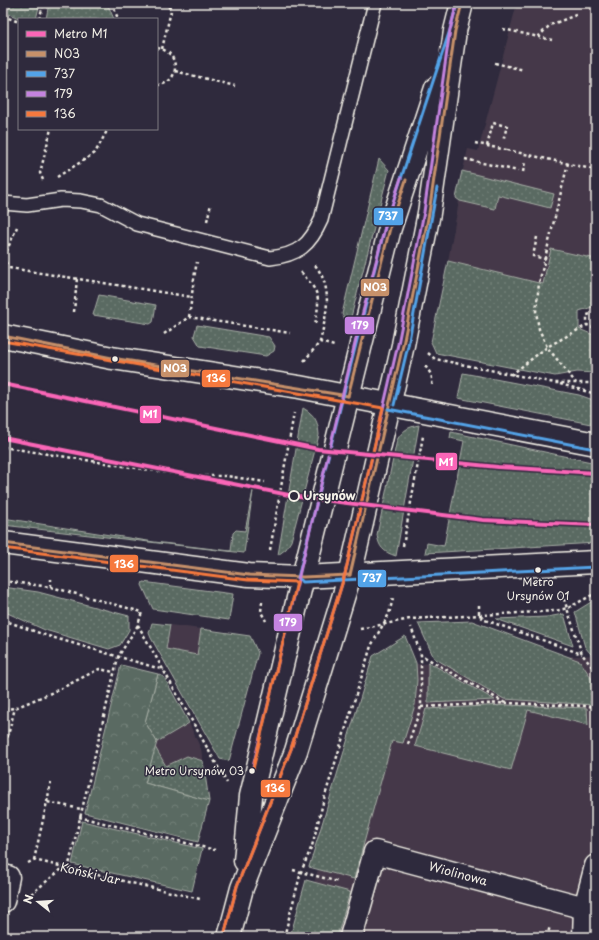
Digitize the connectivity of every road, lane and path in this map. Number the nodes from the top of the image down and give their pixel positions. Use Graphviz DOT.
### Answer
graph roads {
  1 [pos="44,3"];
  2 [pos="112,3"];
  3 [pos="167,3"];
  4 [pos="375,3"];
  5 [pos="462,3"];
  6 [pos="586,3"];
  7 [pos="596,5"];
  8 [pos="576,15"];
  9 [pos="3,16"];
  10 [pos="40,18"];
  11 [pos="118,18"];
  12 [pos="18,22"];
  13 [pos="503,29"];
  14 [pos="455,31"];
  15 [pos="538,37"];
  16 [pos="552,40"];
  17 [pos="158,48"];
  18 [pos="162,49"];
  19 [pos="495,64"];
  20 [pos="524,70"];
  21 [pos="175,72"];
  22 [pos="158,85"];
  23 [pos="235,86"];
  24 [pos="51,130"];
  25 [pos="107,130"];
  26 [pos="503,141"];
  27 [pos="475,143"];
  28 [pos="487,146"];
  29 [pos="7,150"];
  30 [pos="465,159"];
  31 [pos="525,162"];
  32 [pos="568,163"];
  33 [pos="3,169"];
  34 [pos="596,170"];
  35 [pos="518,171"];
  36 [pos="522,172"];
  37 [pos="45,185"];
  38 [pos="3,202"];
  39 [pos="34,204"];
  40 [pos="537,237"];
  41 [pos="202,241"];
  42 [pos="301,249"];
  43 [pos="288,256"];
  44 [pos="3,257"];
  45 [pos="545,259"];
  46 [pos="3,267"];
  47 [pos="8,267"];
  48 [pos="77,278"];
  49 [pos="192,297"];
  50 [pos="74,312"];
  51 [pos="596,313"];
  52 [pos="189,317"];
  53 [pos="315,325"];
  54 [pos="587,325"];
  55 [pos="596,328"];
  56 [pos="290,332"];
  57 [pos="164,334"];
  58 [pos="3,336"];
  59 [pos="320,342"];
  60 [pos="338,346"];
  61 [pos="546,347"];
  62 [pos="424,350"];
  63 [pos="419,364"];
  64 [pos="303,365"];
  65 [pos="511,375"];
  66 [pos="596,382"];
  67 [pos="555,383"];
  68 [pos="576,383"];
  69 [pos="431,391"];
  70 [pos="596,394"];
  71 [pos="348,396"];
  72 [pos="389,404"];
  73 [pos="294,412"];
  74 [pos="423,434"];
  75 [pos="596,444"];
  76 [pos="3,447"];
  77 [pos="265,482"];
  78 [pos="3,543"];
  79 [pos="402,549"];
  80 [pos="270,551"];
  81 [pos="596,562"];
  82 [pos="350,575"];
  83 [pos="303,577"];
  84 [pos="52,579"];
  85 [pos="3,582"];
  86 [pos="51,587"];
  87 [pos="562,593"];
  88 [pos="596,593"];
  89 [pos="393,602"];
  90 [pos="262,603"];
  91 [pos="479,605"];
  92 [pos="568,608"];
  93 [pos="479,615"];
  94 [pos="3,620"];
  95 [pos="268,623"];
  96 [pos="138,625"];
  97 [pos="382,625"];
  98 [pos="411,627"];
  99 [pos="356,629"];
  100 [pos="582,654"];
  101 [pos="421,655"];
  102 [pos="118,657"];
  103 [pos="164,670"];
  104 [pos="114,672"];
  105 [pos="596,672"];
  106 [pos="505,703"];
  107 [pos="421,707"];
  108 [pos="15,708"];
  109 [pos="596,708"];
  110 [pos="4,709"];
  111 [pos="408,744"];
  112 [pos="3,755"];
  113 [pos="51,782"];
  114 [pos="228,784"];
  115 [pos="47,802"];
  116 [pos="81,809"];
  117 [pos="79,817"];
  118 [pos="215,850"];
  119 [pos="34,860"];
  120 [pos="596,866"];
  121 [pos="63,868"];
  122 [pos="68,869"];
  123 [pos="293,870"];
  124 [pos="302,872"];
  125 [pos="6,877"];
  126 [pos="345,884"];
  127 [pos="242,888"];
  128 [pos="29,896"];
  129 [pos="200,899"];
  130 [pos="3,901"];
  131 [pos="585,908"];
  132 [pos="3,933"];
  133 [pos="25,936"];
  134 [pos="30,937"];
  135 [pos="229,937"];
  136 [pos="284,937"];
  137 [pos="351,937"];
  138 [pos="584,937"];
  1 -- 10 [label="path"];
  2 -- 11 [label="path"];
  3 -- 18 [label="path"];
  4 -- 42 [label="lane"];
  5 -- 14 [label="street"];
  6 -- 7 [label="path"];
  8 -- 15 [label="path"];
  9 -- 12 [label="path"];
  13 -- 15 [label="path"];
  14 -- 71 [label="street"];
  14 -- 72 [label="street"];
  15 -- 16 [label="path"];
  17 -- 18 [label="path"];
  18 -- 21 [label="path"];
  19 -- 20 [label="path"];
  21 -- 22 [label="path"];
  21 -- 23 [label="path"];
  24 -- 37 [label="path"];
  25 -- 37 [label="path"];
  26 -- 28 [label="path"];
  27 -- 28 [label="path"];
  28 -- 32 [label="path, bridge"];
  29 -- 33 [label="path"];
  30 -- 35 [label="path"];
  31 -- 36 [label="path"];
  32 -- 34 [label="path"];
  32 -- 45 [label="path"];
  37 -- 39 [label="path"];
  38 -- 39 [label="lane"];
  39 -- 41 [label="lane"];
  39 -- 44 [label="path"];
  40 -- 45 [label="path"];
  41 -- 43 [label="lane"];
  41 -- 49 [label="path"];
  42 -- 43 [label="lane"];
  42 -- 59 [label="path"];
  43 -- 53 [label="path"];
  44 -- 47 [label="path"];
  45 -- 61 [label="path"];
  46 -- 47 [label="path"];
  47 -- 48 [label="path"];
  48 -- 49 [label="path"];
  48 -- 50 [label="path"];
  49 -- 52 [label="path"];
  51 -- 54 [label="path"];
  52 -- 56 [label="path"];
  52 -- 57 [label="path"];
  54 -- 55 [label="path"];
  54 -- 61 [label="path"];
  58 -- 71 [label="street"];
  59 -- 60 [label="path"];
  59 -- 64 [label="path"];
  61 -- 65 [label="path"];
  61 -- 68 [label="path"];
  62 -- 65 [label="path"];
  63 -- 69 [label="path"];
  65 -- 67 [label="path"];
  66 -- 68 [label="path"];
  67 -- 68 [label="path"];
  67 -- 70 [label="path"];
  71 -- 72 [label="street"];
  71 -- 83 [label="street"];
  72 -- 75 [label="street"];
  72 -- 82 [label="street"];
  73 -- 80 [label="path"];
  74 -- 79 [label="path"];
  76 -- 77 [label="path"];
  78 -- 83 [label="street"];
  81 -- 82 [label="street"];
  82 -- 83 [label="street"];
  82 -- 127 [label="street"];
  83 -- 127 [label="street"];
  84 -- 86 [label="path"];
  85 -- 86 [label="path"];
  86 -- 96 [label="path"];
  87 -- 92 [label="path"];
  88 -- 92 [label="path"];
  89 -- 97 [label="path"];
  90 -- 95 [label="path"];
  91 -- 93 [label="path"];
  92 -- 93 [label="path"];
  92 -- 100 [label="path"];
  93 -- 97 [label="path"];
  93 -- 100 [label="path"];
  94 -- 102 [label="path"];
  96 -- 102 [label="path"];
  96 -- 103 [label="path"];
  97 -- 99 [label="path"];
  97 -- 124 [label="path"];
  98 -- 101 [label="path"];
  100 -- 105 [label="path"];
  101 -- 106 [label="path"];
  101 -- 107 [label="path"];
  102 -- 103 [label="path"];
  102 -- 104 [label="path"];
  103 -- 114 [label="path"];
  104 -- 108 [label="path"];
  104 -- 116 [label="path"];
  106 -- 107 [label="path"];
  106 -- 109 [label="path"];
  107 -- 111 [label="path"];
  108 -- 110 [label="path"];
  108 -- 112 [label="path"];
  113 -- 115 [label="path"];
  115 -- 116 [label="path"];
  115 -- 119 [label="path"];
  116 -- 117 [label="path"];
  117 -- 118 [label="path"];
  117 -- 122 [label="path"];
  119 -- 121 [label="path, Koński Jar"];
  119 -- 125 [label="path"];
  120 -- 131 [label="street"];
  121 -- 122 [label="path, Koński Jar"];
  121 -- 128 [label="path"];
  122 -- 129 [label="path, Koński Jar"];
  123 -- 124 [label="path"];
  124 -- 126 [label="path"];
  124 -- 136 [label="path"];
  125 -- 130 [label="street"];
  127 -- 135 [label="street"];
  131 -- 137 [label="street, Wiolinowa"];
  131 -- 138 [label="street"];
  132 -- 133 [label="path"];
  133 -- 134 [label="path"];
}
